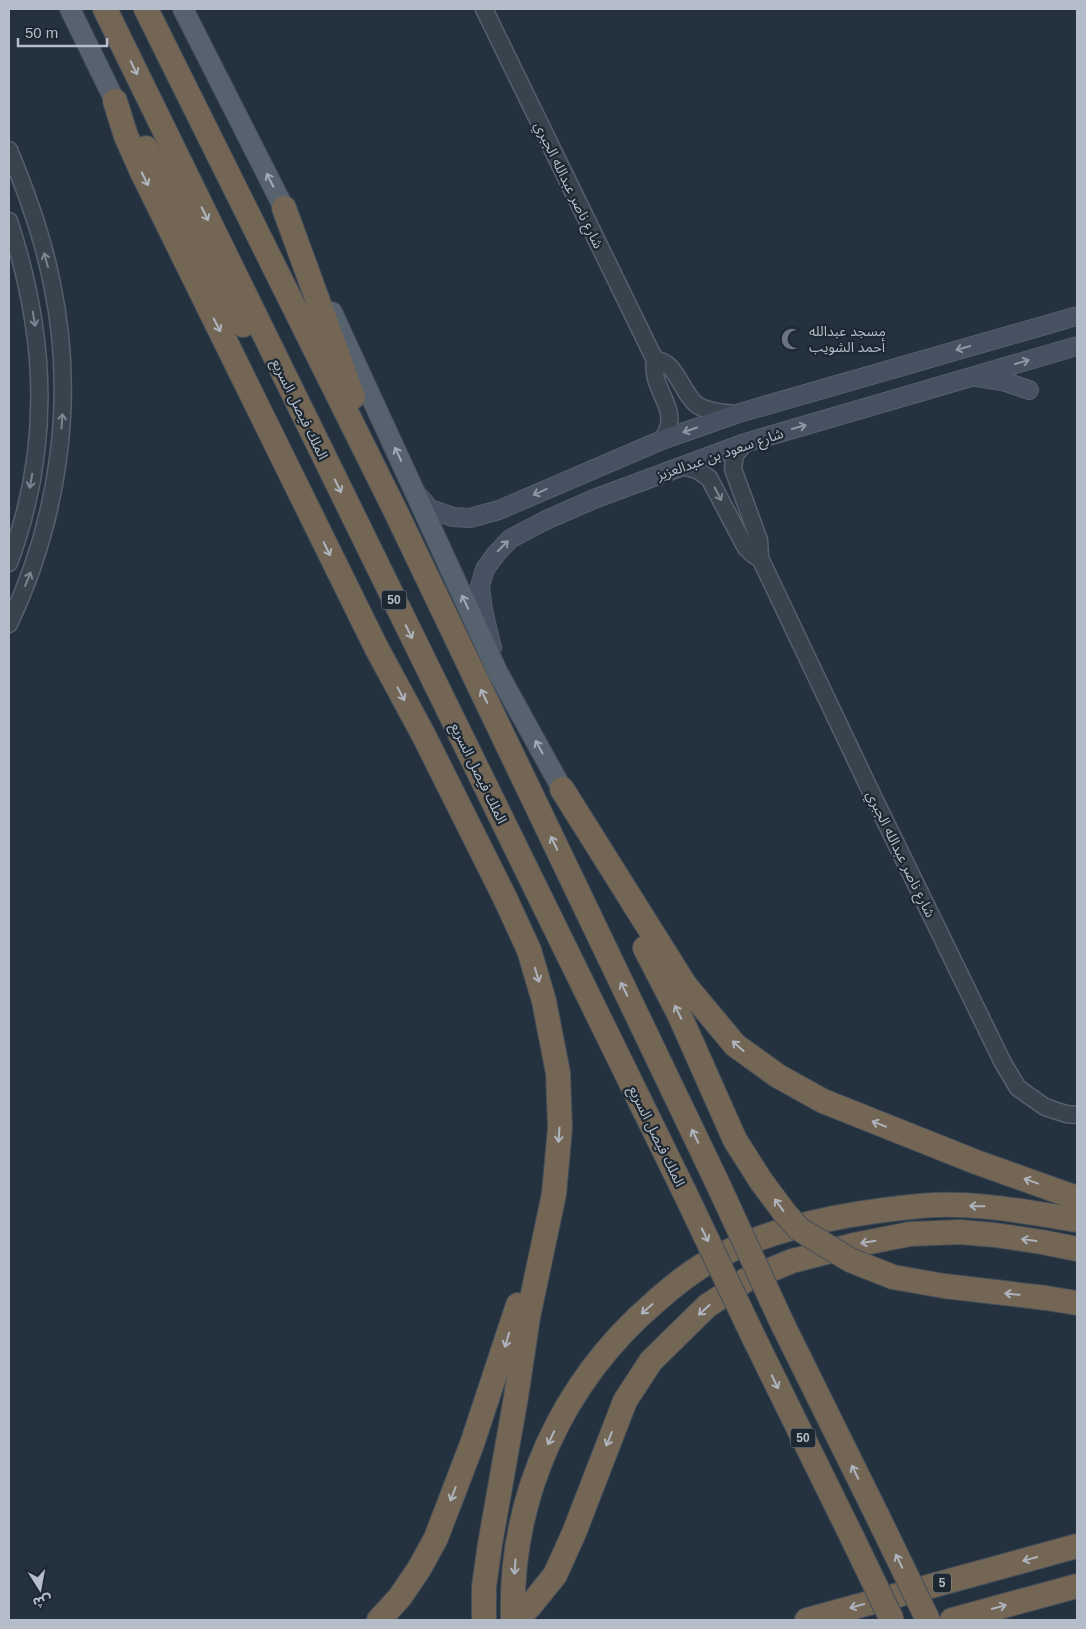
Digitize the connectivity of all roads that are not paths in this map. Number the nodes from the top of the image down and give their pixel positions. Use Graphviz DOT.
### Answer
graph roads {
  1 [pos="70,9"];
  2 [pos="105,9"];
  3 [pos="146,9"];
  4 [pos="182,9"];
  5 [pos="484,9"];
  6 [pos="115,101"];
  7 [pos="9,150"];
  8 [pos="284,208"];
  9 [pos="9,221"];
  10 [pos="1077,316"];
  11 [pos="1077,335"];
  12 [pos="1070,348"];
  13 [pos="655,360"];
  14 [pos="970,377"];
  15 [pos="1029,390"];
  16 [pos="736,414"];
  17 [pos="662,440"];
  18 [pos="744,443"];
  19 [pos="321,452"];
  20 [pos="682,466"];
  21 [pos="584,473"];
  22 [pos="415,492"];
  23 [pos="594,500"];
  24 [pos="393,506"];
  25 [pos="760,558"];
  26 [pos="9,563"];
  27 [pos="9,624"];
  28 [pos="498,673"];
  29 [pos="562,789"];
  30 [pos="1077,1115"];
  31 [pos="554,1194"];
  32 [pos="1077,1198"];
  33 [pos="1077,1220"];
  34 [pos="1077,1249"];
  35 [pos="1077,1303"];
  36 [pos="1077,1546"];
  37 [pos="1077,1586"];
  38 [pos="379,1620"];
  39 [pos="484,1620"];
  40 [pos="515,1620"];
  41 [pos="807,1620"];
  42 [pos="892,1620"];
  43 [pos="928,1620"];
  44 [pos="952,1620"];
  1 -- 6 [label="main road"];
  2 -- 19 [label="highway, الملك فيصل السريع / 50, one-way"];
  3 -- 24 [label="highway, 50"];
  8 -- 4 [label="main road, one-way"];
  5 -- 13 [label="street, شارع ناصر عبدالله الجبري"];
  6 -- 19 [label="highway"];
  6 -- 31 [label="highway, one-way"];
  27 -- 7 [label="street, one-way"];
  22 -- 8 [label="main road, one-way"];
  8 -- 24 [label="highway"];
  9 -- 26 [label="street, one-way"];
  10 -- 16 [label="main road, one-way"];
  11 -- 12 [label="main road"];
  14 -- 12 [label="main road, شارع سعود بن عبدالعزيز, one-way"];
  13 -- 16 [label="street"];
  13 -- 17 [label="street, شارع ناصر عبدالله الجبري"];
  14 -- 15 [label="main road"];
  18 -- 14 [label="main road, شارع سعود بن عبدالعزيز, one-way"];
  16 -- 17 [label="main road, one-way"];
  17 -- 21 [label="main road"];
  18 -- 20 [label="main road, شارع سعود بن عبدالعزيز"];
  18 -- 25 [label="street, شارع ناصر عبدالله الجبري"];
  19 -- 42 [label="highway, الملك فيصل السريع / 50, one-way, bridge"];
  20 -- 23 [label="main road, شارع سعود بن عبدالعزيز"];
  20 -- 25 [label="street, شارع ناصر عبدالله الجبري, one-way"];
  21 -- 22 [label="main road, one-way"];
  21 -- 23 [label="main road"];
  28 -- 22 [label="main road, one-way"];
  28 -- 23 [label="main road, شارع سعود بن عبدالعزيز, one-way"];
  43 -- 24 [label="highway, 50, one-way, bridge"];
  25 -- 30 [label="street, شارع ناصر عبدالله الجبري"];
  29 -- 28 [label="main road, one-way"];
  32 -- 29 [label="highway, one-way"];
  35 -- 29 [label="highway, one-way, bridge"];
  31 -- 38 [label="highway, one-way"];
  31 -- 39 [label="highway"];
  33 -- 40 [label="highway, one-way"];
  34 -- 40 [label="highway, one-way"];
  36 -- 41 [label="highway, 5, one-way"];
  44 -- 37 [label="highway, one-way"];
}
